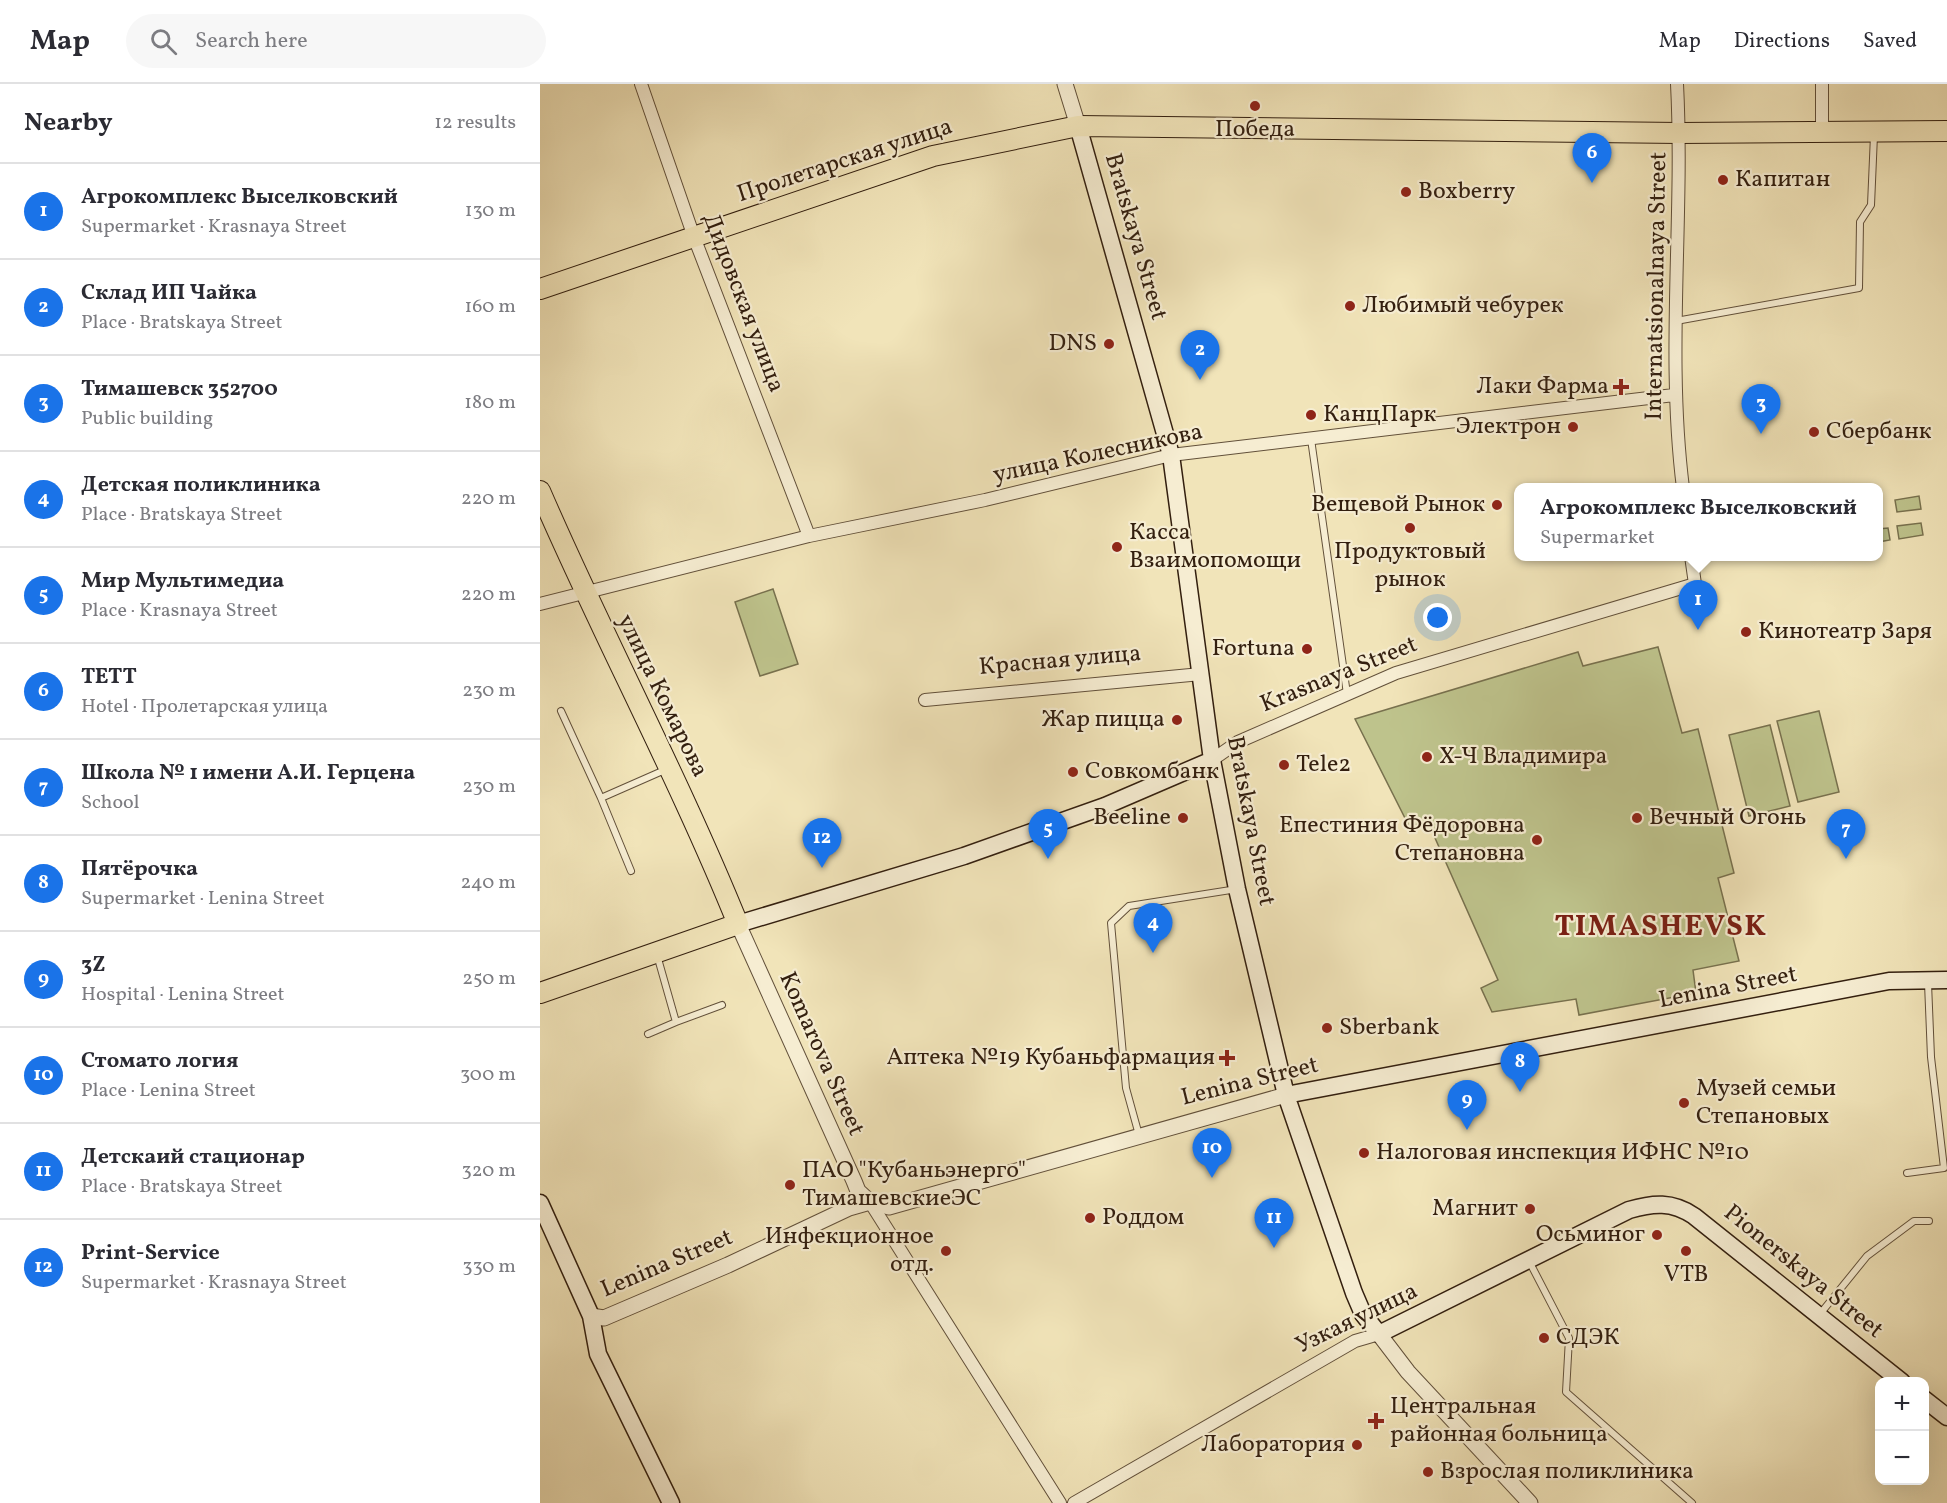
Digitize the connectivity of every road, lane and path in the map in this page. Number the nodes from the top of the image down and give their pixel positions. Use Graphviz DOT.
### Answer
graph roads {
  1 [pos="641,84"];
  2 [pos="1065,84"];
  3 [pos="1677,84"];
  4 [pos="1822,84"];
  5 [pos="1078,126"];
  6 [pos="1947,131"];
  7 [pos="1822,132"];
  8 [pos="1874,132"];
  9 [pos="1680,133"];
  10 [pos="694,237"];
  11 [pos="540,289"];
  12 [pos="1676,321"];
  13 [pos="1674,395"];
  14 [pos="1311,438"];
  15 [pos="1172,455"];
  16 [pos="1683,483"];
  17 [pos="540,491"];
  18 [pos="809,536"];
  19 [pos="1692,561"];
  20 [pos="583,592"];
  21 [pos="540,604"];
  22 [pos="1201,674"];
  23 [pos="1347,694"];
  24 [pos="925,700"];
  25 [pos="561,711"];
  26 [pos="1212,760"];
  27 [pos="670,768"];
  28 [pos="601,798"];
  29 [pos="631,871"];
  30 [pos="1237,889"];
  31 [pos="738,924"];
  32 [pos="656,952"];
  33 [pos="1928,979"];
  34 [pos="1947,980"];
  35 [pos="540,993"];
  36 [pos="722,1005"];
  37 [pos="676,1022"];
  38 [pos="648,1034"];
  39 [pos="1286,1095"];
  40 [pos="1139,1135"];
  41 [pos="1907,1173"];
  42 [pos="870,1202"];
  43 [pos="540,1203"];
  44 [pos="1671,1205"];
  45 [pos="1929,1221"];
  46 [pos="1529,1261"];
  47 [pos="591,1316"];
  48 [pos="1819,1316"];
  49 [pos="1379,1334"];
  50 [pos="1896,1377"];
  51 [pos="1929,1403"];
  52 [pos="1947,1417"];
  53 [pos="672,1503"];
  54 [pos="1060,1503"];
  55 [pos="1074,1503"];
  56 [pos="1530,1503"];
  57 [pos="1692,1503"];
  1 -- 10 [label="street, Дидовская улица"];
  2 -- 5 [label="street, Bratskaya Street"];
  3 -- 9 [label="street, Internatsionalnaya Street"];
  4 -- 7 [label="street"];
  5 -- 9 [label="main road, Пролетарская улица"];
  5 -- 10 [label="main road, Пролетарская улица"];
  5 -- 15 [label="main road, Bratskaya Street"];
  6 -- 8 [label="main road, Пролетарская улица"];
  7 -- 8 [label="main road, Пролетарская улица"];
  7 -- 9 [label="main road, Пролетарская улица"];
  8 -- 12 [label="lane"];
  9 -- 12 [label="street, Internatsionalnaya Street"];
  10 -- 11 [label="main road, Пролетарская улица"];
  10 -- 18 [label="street, Дидовская улица"];
  12 -- 13 [label="street, Internatsionalnaya Street"];
  13 -- 14 [label="street, улица Колесникова"];
  13 -- 16 [label="street, Internatsionalnaya Street"];
  14 -- 15 [label="street, улица Колесникова"];
  14 -- 23 [label="lane"];
  15 -- 18 [label="street, улица Колесникова"];
  15 -- 22 [label="main road, Bratskaya Street"];
  17 -- 20 [label="main road, улица Комарова"];
  18 -- 20 [label="street, улица Колесникова"];
  19 -- 23 [label="street, Krasnaya Street"];
  20 -- 21 [label="street, улица Колесникова"];
  20 -- 27 [label="main road, улица Комарова"];
  22 -- 24 [label="street, Красная улица"];
  22 -- 26 [label="main road, Bratskaya Street"];
  23 -- 26 [label="street, Krasnaya Street"];
  25 -- 28 [label="lane"];
  26 -- 30 [label="main road, Bratskaya Street"];
  26 -- 31 [label="main road, Krasnaya Street"];
  27 -- 28 [label="lane"];
  27 -- 31 [label="main road, улица Комарова"];
  28 -- 29 [label="lane"];
  30 -- 39 [label="main road, Bratskaya Street"];
  30 -- 40 [label="lane"];
  31 -- 32 [label="main road"];
  31 -- 42 [label="street, Komarova Street"];
  32 -- 35 [label="main road"];
  32 -- 37 [label="lane"];
  33 -- 34 [label="main road, Lenina Street"];
  33 -- 39 [label="main road, Lenina Street"];
  33 -- 41 [label="lane"];
  36 -- 37 [label="lane"];
  37 -- 38 [label="lane"];
  39 -- 40 [label="street, Lenina Street"];
  39 -- 49 [label="main road, Bratskaya Street"];
  40 -- 42 [label="street, Lenina Street"];
  42 -- 47 [label="street, Lenina Street"];
  42 -- 54 [label="street, Komarova Street"];
  43 -- 47 [label="main road"];
  44 -- 46 [label="main road, Узкая улица"];
  44 -- 48 [label="main road, Pionerskaya Street"];
  45 -- 48 [label="lane"];
  46 -- 49 [label="main road, Узкая улица"];
  46 -- 57 [label="lane"];
  47 -- 53 [label="main road"];
  48 -- 50 [label="main road, Pionerskaya Street"];
  49 -- 55 [label="street, Узкая улица"];
  49 -- 56 [label="street, Bratskaya Street"];
  51 -- 52 [label="main road"];
}
